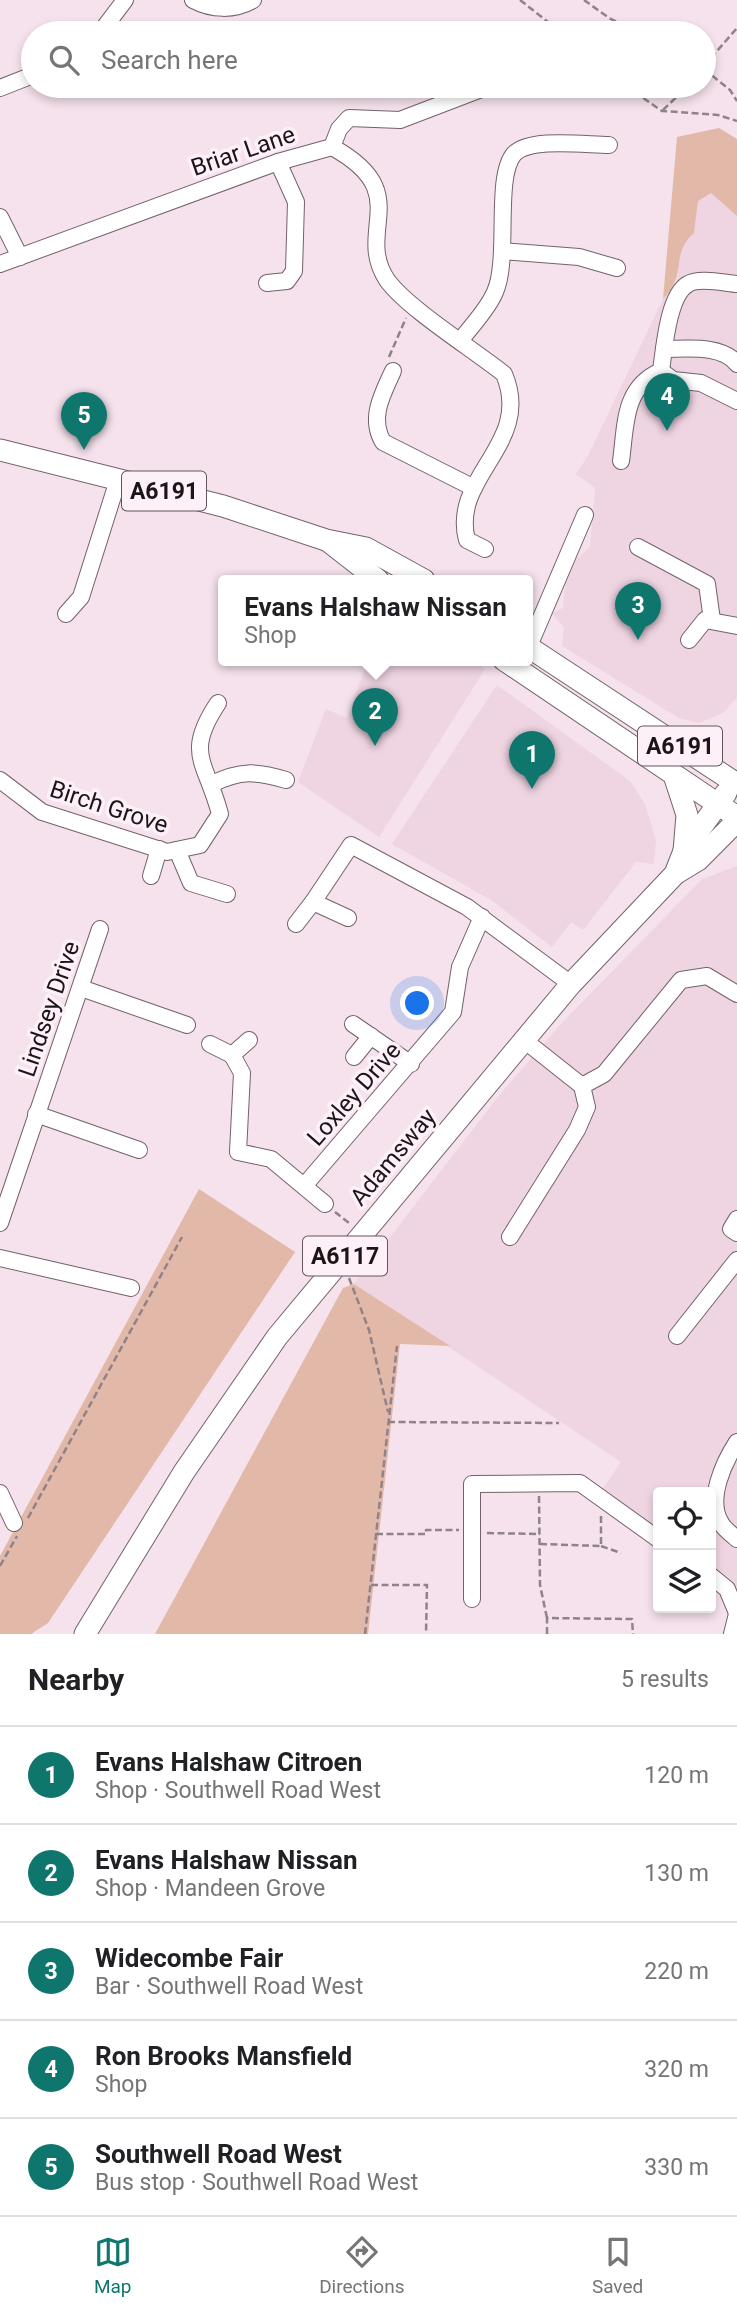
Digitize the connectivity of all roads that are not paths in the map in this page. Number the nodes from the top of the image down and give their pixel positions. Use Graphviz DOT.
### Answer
graph roads {
  1 [pos="125,0"];
  2 [pos="193,0"];
  3 [pos="253,0"];
  4 [pos="109,21"];
  5 [pos="21,80"];
  6 [pos="0,88"];
  7 [pos="458,98"];
  8 [pos="599,140"];
  9 [pos="332,147"];
  10 [pos="278,162"];
  11 [pos="0,217"];
  12 [pos="502,251"];
  13 [pos="20,257"];
  14 [pos="0,264"];
  15 [pos="617,268"];
  16 [pos="267,283"];
  17 [pos="737,284"];
  18 [pos="461,340"];
  19 [pos="664,349"];
  20 [pos="737,364"];
  21 [pos="661,371"];
  22 [pos="383,378"];
  23 [pos="737,401"];
  24 [pos="0,450"];
  25 [pos="621,461"];
  26 [pos="118,480"];
  27 [pos="474,488"];
  28 [pos="586,515"];
  29 [pos="326,540"];
  30 [pos="638,547"];
  31 [pos="485,549"];
  32 [pos="372,575"];
  33 [pos="415,575"];
  34 [pos="66,614"];
  35 [pos="712,620"];
  36 [pos="737,626"];
  37 [pos="533,635"];
  38 [pos="689,640"];
  39 [pos="533,649"];
  40 [pos="513,666"];
  41 [pos="218,703"];
  42 [pos="674,775"];
  43 [pos="0,780"];
  44 [pos="286,780"];
  45 [pos="212,784"];
  46 [pos="732,791"];
  47 [pos="737,819"];
  48 [pos="159,849"];
  49 [pos="177,850"];
  50 [pos="684,851"];
  51 [pos="675,874"];
  52 [pos="151,876"];
  53 [pos="227,894"];
  54 [pos="313,902"];
  55 [pos="482,917"];
  56 [pos="348,918"];
  57 [pos="296,924"];
  58 [pos="100,929"];
  59 [pos="571,984"];
  60 [pos="81,988"];
  61 [pos="737,994"];
  62 [pos="353,1024"];
  63 [pos="187,1025"];
  64 [pos="371,1037"];
  65 [pos="249,1040"];
  66 [pos="524,1040"];
  67 [pos="210,1044"];
  68 [pos="232,1055"];
  69 [pos="354,1057"];
  70 [pos="411,1065"];
  71 [pos="582,1086"];
  72 [pos="36,1114"];
  73 [pos="139,1150"];
  74 [pos="304,1186"];
  75 [pos="326,1204"];
  76 [pos="737,1219"];
  77 [pos="0,1223"];
  78 [pos="737,1233"];
  79 [pos="510,1237"];
  80 [pos="0,1258"];
  81 [pos="737,1260"];
  82 [pos="131,1288"];
  83 [pos="677,1336"];
  84 [pos="737,1443"];
  85 [pos="0,1493"];
  86 [pos="20,1524"];
  87 [pos="653,1535"];
  88 [pos="737,1539"];
  89 [pos="716,1580"];
  90 [pos="472,1599"];
  91 [pos="737,1613"];
  92 [pos="85,1634"];
  93 [pos="732,1634"];
  1 -- 4 [label="street"];
  2 -- 3 [label="street"];
  5 -- 6 [label="street"];
  7 -- 9 [label="street, Briar Lane"];
  8 -- 12 [label="street"];
  9 -- 10 [label="street, Briar Lane"];
  9 -- 18 [label="street"];
  10 -- 13 [label="street, Briar Lane"];
  10 -- 16 [label="street"];
  11 -- 13 [label="street"];
  12 -- 15 [label="street"];
  12 -- 18 [label="street"];
  13 -- 14 [label="street, Briar Lane"];
  17 -- 19 [label="street"];
  18 -- 27 [label="street"];
  19 -- 20 [label="street"];
  19 -- 21 [label="street"];
  21 -- 23 [label="street"];
  21 -- 25 [label="street"];
  22 -- 27 [label="street"];
  24 -- 26 [label="main road, A6191"];
  26 -- 29 [label="main road, A6191"];
  26 -- 34 [label="street"];
  27 -- 31 [label="street"];
  28 -- 37 [label="street"];
  29 -- 32 [label="main road, A6191"];
  29 -- 33 [label="main road, A6191"];
  30 -- 35 [label="street"];
  35 -- 36 [label="street"];
  35 -- 38 [label="street"];
  39 -- 46 [label="main road, A6191"];
  40 -- 42 [label="main road, A6191"];
  41 -- 45 [label="street, Birch Grove"];
  42 -- 46 [label="main road, A6191"];
  42 -- 50 [label="main road"];
  43 -- 48 [label="street, Birch Grove"];
  44 -- 45 [label="street"];
  45 -- 49 [label="street, Birch Grove"];
  46 -- 47 [label="main road, A6191"];
  46 -- 50 [label="main road, Adamsway / A6117"];
  47 -- 51 [label="main road, Adamsway / A6117"];
  48 -- 49 [label="street, Birch Grove"];
  48 -- 52 [label="street"];
  49 -- 53 [label="street"];
  50 -- 51 [label="main road, Adamsway / A6117"];
  51 -- 59 [label="main road, Adamsway / A6117"];
  54 -- 55 [label="street"];
  54 -- 56 [label="street"];
  54 -- 57 [label="street"];
  55 -- 59 [label="street"];
  55 -- 70 [label="street, Loxley Drive"];
  58 -- 60 [label="street, Lindsey Drive"];
  59 -- 66 [label="main road, Adamsway / A6117"];
  60 -- 63 [label="street"];
  60 -- 72 [label="street, Lindsey Drive"];
  61 -- 71 [label="street"];
  62 -- 64 [label="street"];
  64 -- 69 [label="street"];
  64 -- 70 [label="street"];
  65 -- 68 [label="street"];
  66 -- 71 [label="street"];
  66 -- 92 [label="main road, Adamsway / A6117"];
  67 -- 68 [label="street"];
  68 -- 74 [label="street"];
  70 -- 74 [label="street, Loxley Drive"];
  71 -- 79 [label="street"];
  72 -- 73 [label="street"];
  72 -- 77 [label="street, Lindsey Drive"];
  74 -- 75 [label="street"];
  76 -- 78 [label="street"];
  80 -- 82 [label="street"];
  81 -- 83 [label="street"];
  84 -- 88 [label="street"];
  85 -- 86 [label="street"];
  87 -- 90 [label="street"];
  89 -- 91 [label="street"];
  91 -- 93 [label="street"];
}
